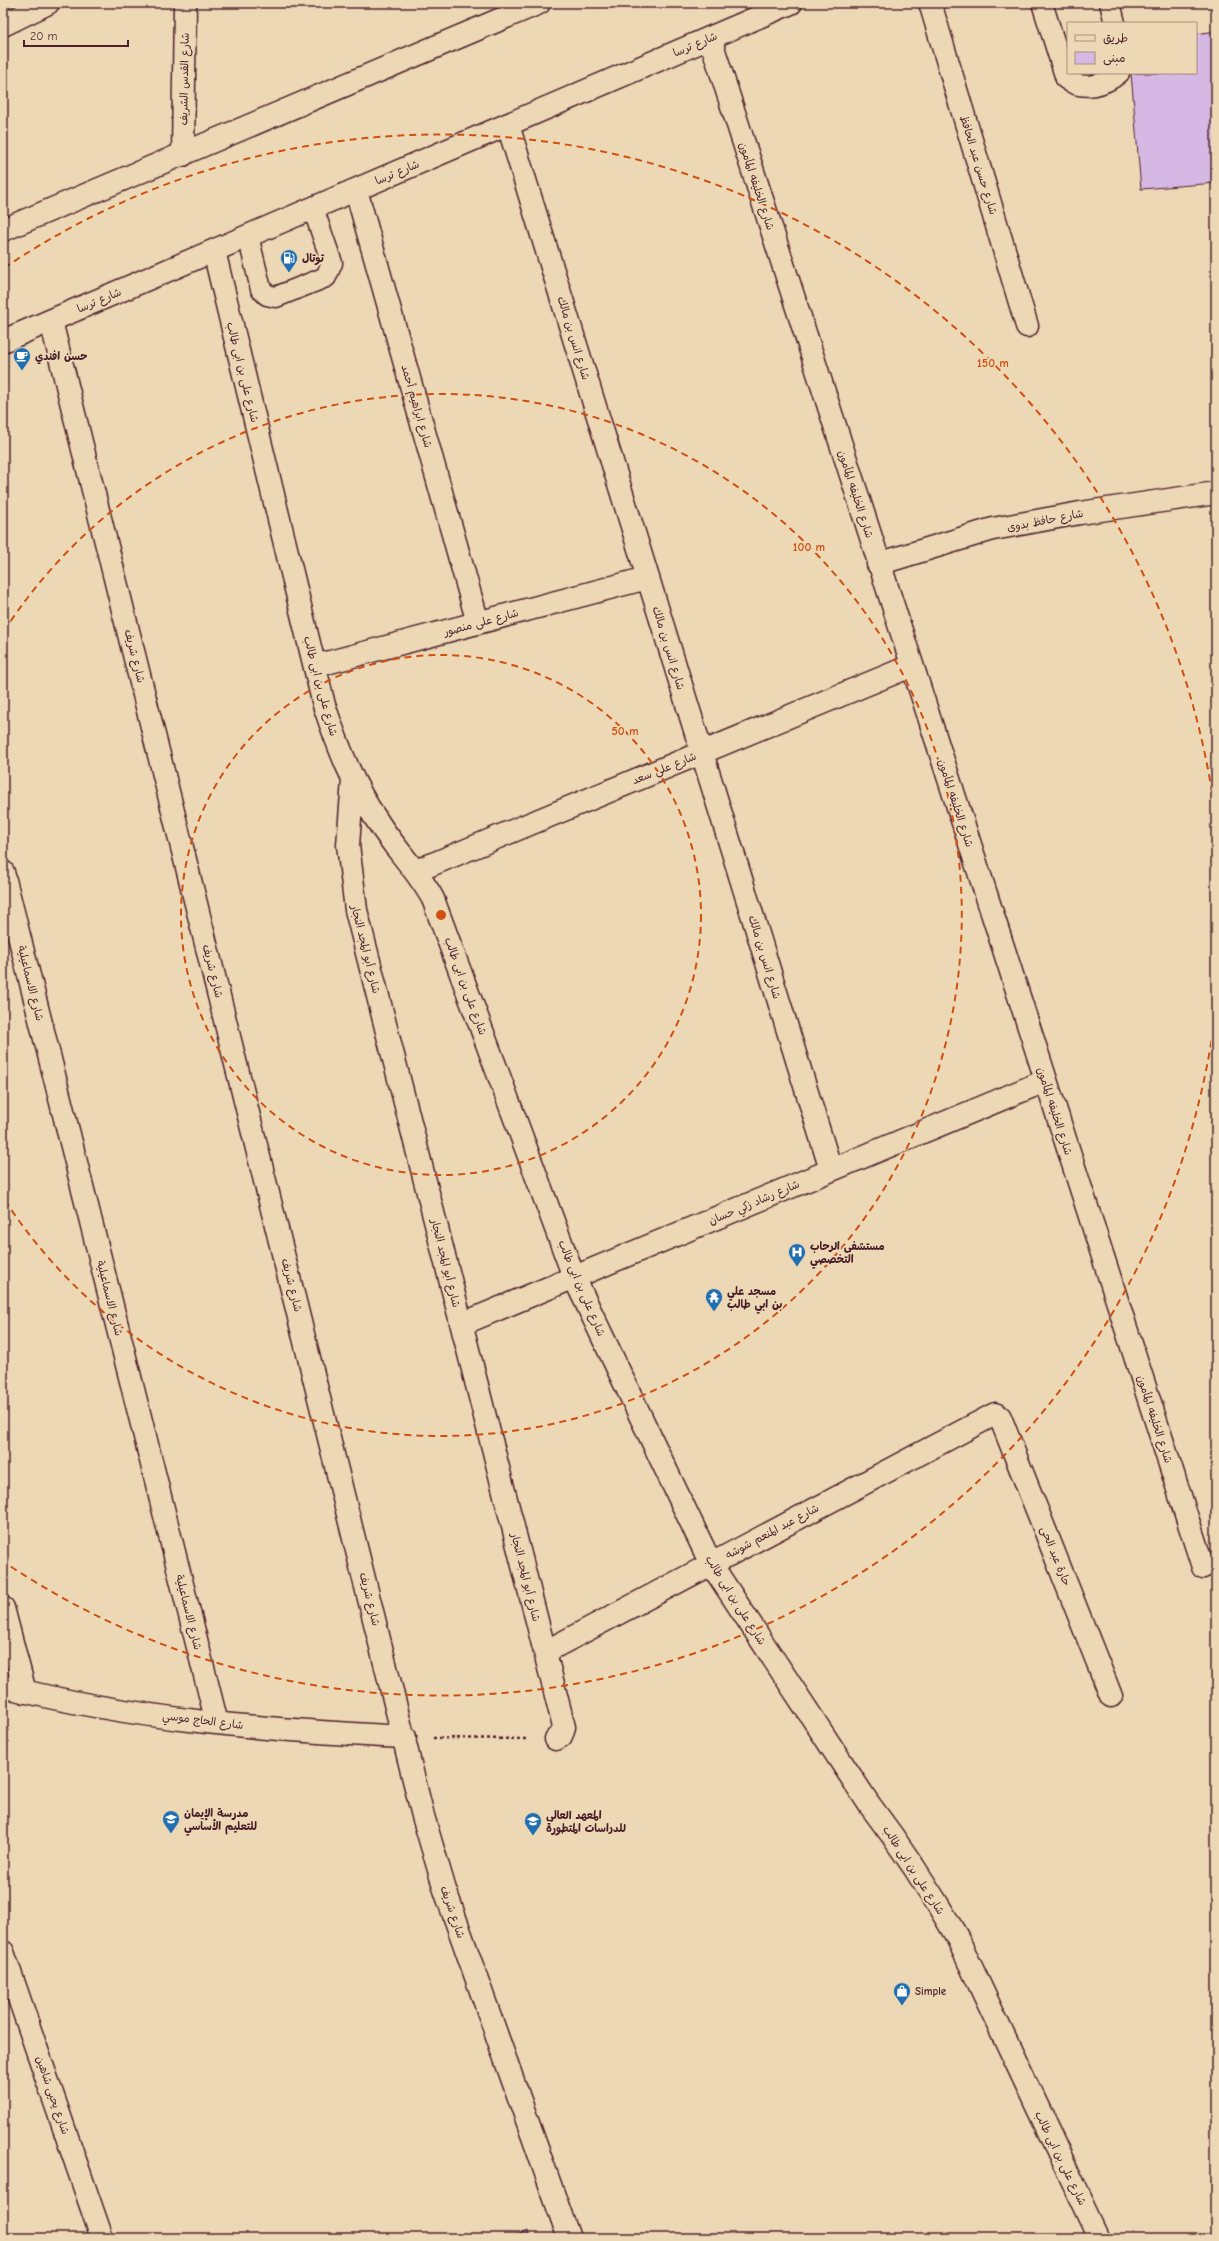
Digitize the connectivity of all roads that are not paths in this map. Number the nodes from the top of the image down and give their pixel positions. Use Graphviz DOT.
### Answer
graph roads {
  1 [pos="48,3"];
  2 [pos="185,3"];
  3 [pos="540,3"];
  4 [pos="791,3"];
  5 [pos="930,3"];
  6 [pos="1042,3"];
  7 [pos="1110,3"];
  8 [pos="1115,22"];
  9 [pos="3,25"];
  10 [pos="710,38"];
  11 [pos="1118,74"];
  12 [pos="508,125"];
  13 [pos="182,155"];
  14 [pos="356,190"];
  15 [pos="313,208"];
  16 [pos="3,230"];
  17 [pos="248,236"];
  18 [pos="214,251"];
  19 [pos="51,321"];
  20 [pos="1027,326"];
  21 [pos="3,341"];
  22 [pos="1216,493"];
  23 [pos="878,564"];
  24 [pos="647,578"];
  25 [pos="478,623"];
  26 [pos="315,666"];
  27 [pos="912,666"];
  28 [pos="702,753"];
  29 [pos="353,780"];
  30 [pos="416,871"];
  31 [pos="3,872"];
  32 [pos="1045,1081"];
  33 [pos="831,1170"];
  34 [pos="574,1277"];
  35 [pos="462,1324"];
  36 [pos="1000,1417"];
  37 [pos="711,1564"];
  38 [pos="1202,1567"];
  39 [pos="3,1608"];
  40 [pos="545,1652"];
  41 [pos="3,1686"];
  42 [pos="25,1692"];
  43 [pos="1111,1696"];
  44 [pos="217,1723"];
  45 [pos="405,1738"];
  46 [pos="556,1739"];
  47 [pos="3,1952"];
  48 [pos="102,2238"];
  49 [pos="569,2238"];
  50 [pos="1099,2238"];
  1 -- 9 [label="street"];
  2 -- 13 [label="street, شارع القدس الشريف"];
  3 -- 13 [label="street"];
  4 -- 10 [label="street, شارع ترسا"];
  5 -- 20 [label="street, شارع حسن عبد الحافظ"];
  6 -- 11 [label="lane"];
  7 -- 8 [label="lane"];
  10 -- 12 [label="street, شارع ترسا"];
  10 -- 23 [label="street, شارع الخليفه المأمون"];
  12 -- 14 [label="street, شارع ترسا"];
  12 -- 24 [label="street, شارع انس بن مالك"];
  13 -- 16 [label="street"];
  14 -- 15 [label="street, شارع ترسا"];
  14 -- 25 [label="street, شارع ابراهيم أحمد"];
  15 -- 17 [label="street, شارع ترسا"];
  15 -- 17 [label="lane"];
  17 -- 18 [label="street, شارع ترسا"];
  18 -- 19 [label="street, شارع ترسا"];
  18 -- 26 [label="street, شارع على بن ابى طالب"];
  19 -- 21 [label="street, شارع ترسا"];
  19 -- 45 [label="street, شارع شريف"];
  22 -- 23 [label="street, شارع حافظ بدوى"];
  23 -- 27 [label="street, شارع الخليفه المأمون"];
  24 -- 25 [label="street, شارع على منصور"];
  24 -- 28 [label="street, شارع انس بن مالك"];
  25 -- 26 [label="street, شارع على منصور"];
  26 -- 29 [label="street, شارع على بن ابى طالب"];
  27 -- 28 [label="street, شارع على سعد"];
  27 -- 32 [label="street, شارع الخليفه المأمون"];
  28 -- 30 [label="street, شارع على سعد"];
  28 -- 33 [label="street, شارع انس بن مالك"];
  29 -- 30 [label="street, شارع على بن ابى طالب"];
  29 -- 35 [label="street, شارع أبو المجد النجار"];
  30 -- 34 [label="street, شارع على بن ابى طالب"];
  31 -- 44 [label="street, شارع الاسماعيلية"];
  32 -- 33 [label="street, شارع رشاد زكي حسان"];
  32 -- 38 [label="street, شارع الخليفه المأمون"];
  33 -- 34 [label="street, شارع رشاد زكي حسان"];
  34 -- 35 [label="street, شارع رشاد زكي حسان"];
  34 -- 37 [label="street, شارع على بن ابى طالب"];
  35 -- 40 [label="street, شارع أبو المجد النجار"];
  36 -- 37 [label="street, شارع عبد المنعم شوشه"];
  36 -- 43 [label="street, حارة عبد الحى"];
  37 -- 40 [label="street, شارع عبد المنعم شوشه"];
  37 -- 50 [label="street, شارع على بن ابى طالب"];
  39 -- 42 [label="street"];
  40 -- 46 [label="street, شارع أبو المجد النجار"];
  41 -- 42 [label="street, شارع الحاج موسي"];
  42 -- 44 [label="street, شارع الحاج موسي"];
  44 -- 45 [label="street, شارع الحاج موسي"];
  45 -- 49 [label="street, شارع شريف"];
  47 -- 48 [label="street, شارع يحيى شاهين"];
}
